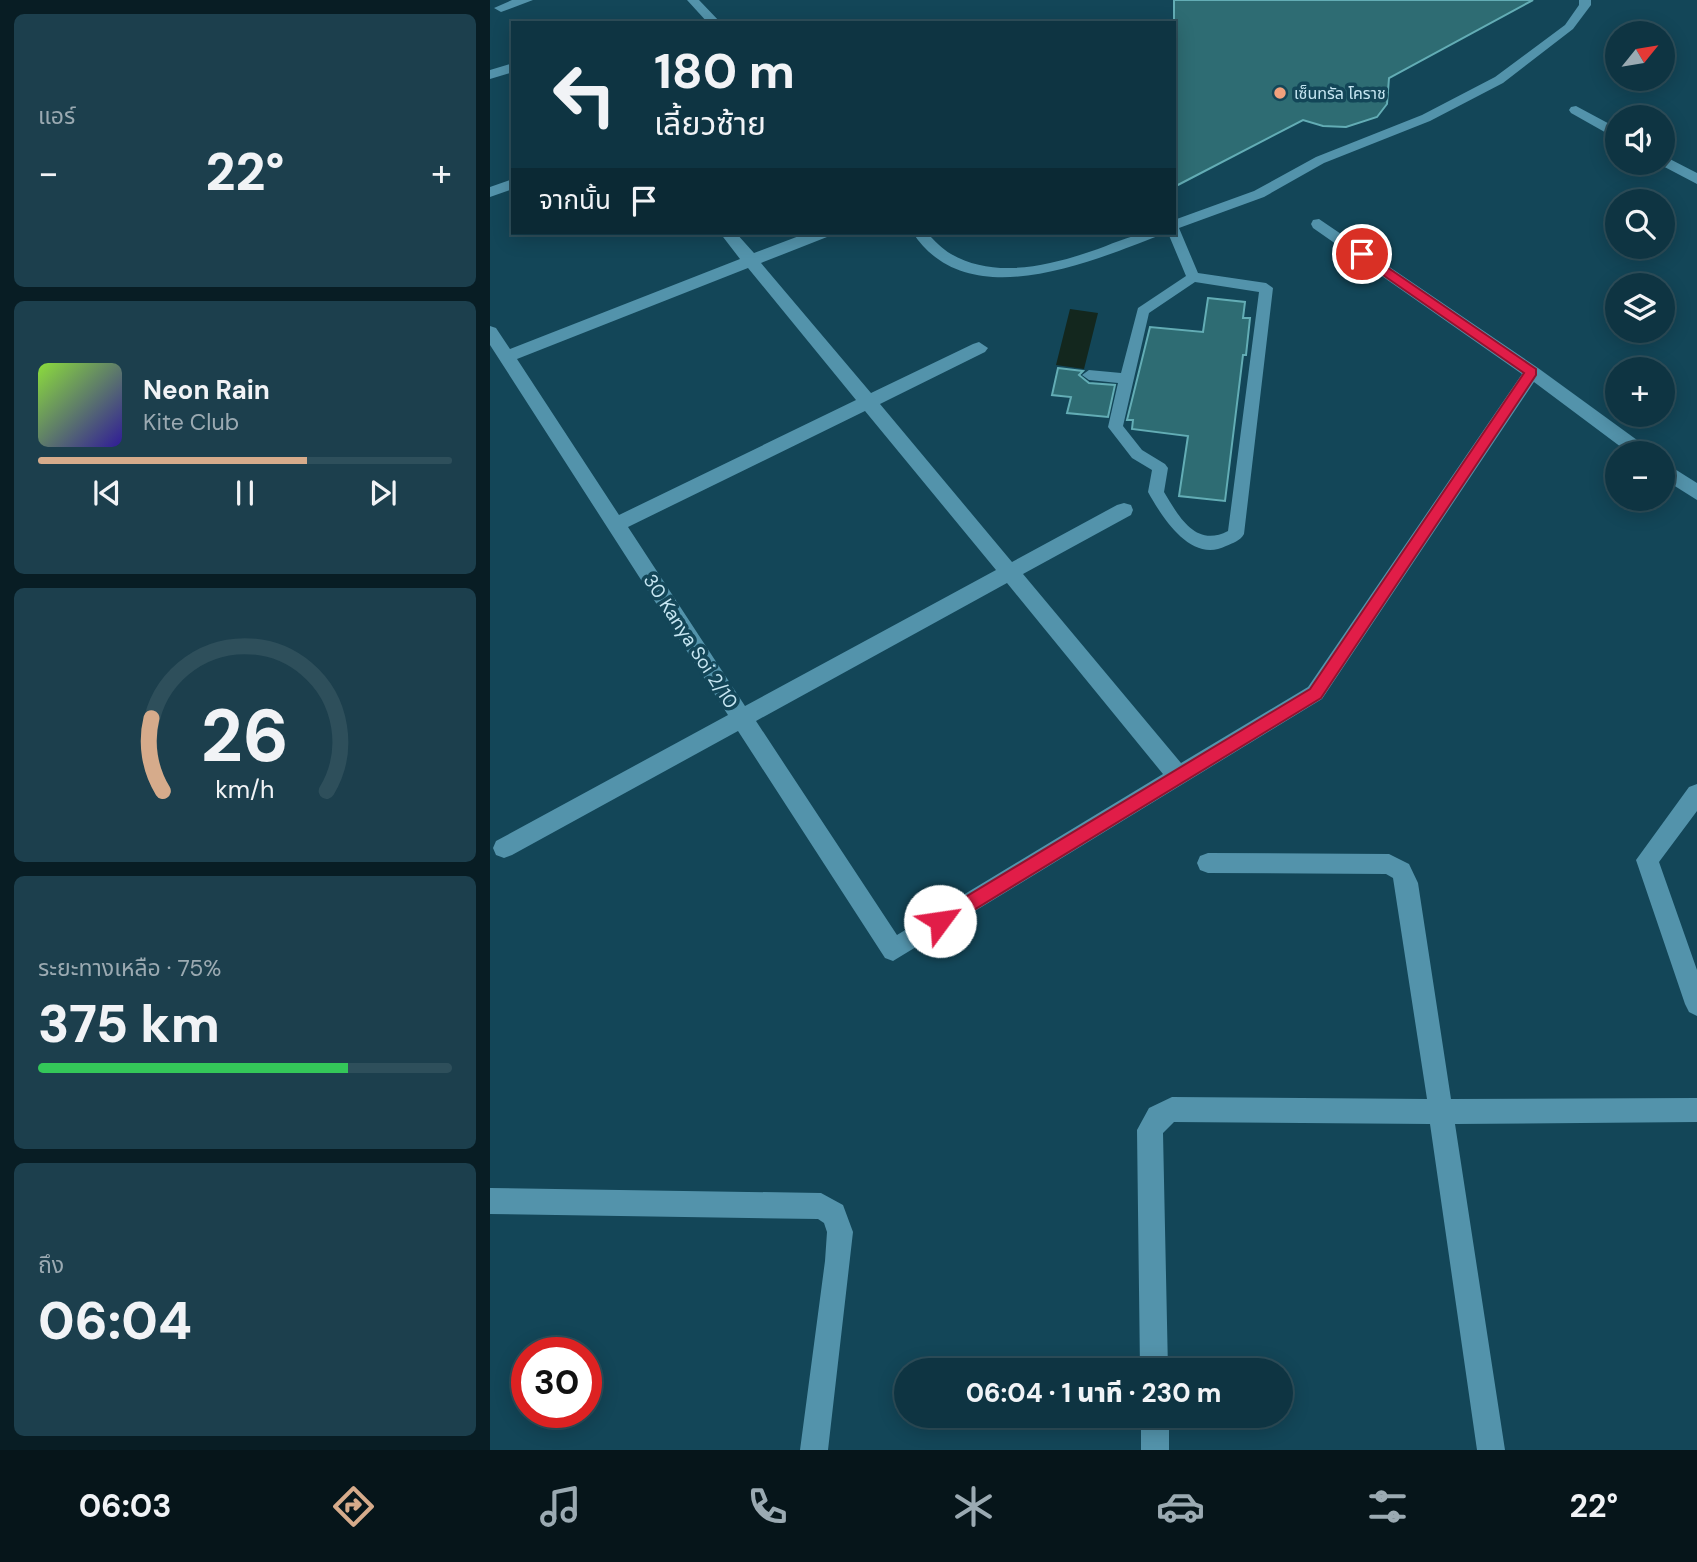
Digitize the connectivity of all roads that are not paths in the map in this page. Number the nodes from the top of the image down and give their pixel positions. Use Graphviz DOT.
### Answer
graph roads {
  1 [pos="526,0"];
  2 [pos="693,0"];
  3 [pos="1585,0"];
  4 [pos="494,7"];
  5 [pos="713,21"];
  6 [pos="511,68"];
  7 [pos="490,75"];
  8 [pos="1576,110"];
  9 [pos="1605,127"];
  10 [pos="1675,167"];
  11 [pos="1697,179"];
  12 [pos="511,185"];
  13 [pos="490,192"];
  14 [pos="1319,224"];
  15 [pos="1176,227"];
  16 [pos="1176,233"];
  17 [pos="730,235"];
  18 [pos="816,235"];
  19 [pos="921,235"];
  20 [pos="1147,235"];
  21 [pos="752,261"];
  22 [pos="1193,277"];
  23 [pos="490,331"];
  24 [pos="979,348"];
  25 [pos="506,357"];
  26 [pos="1532,372"];
  27 [pos="1088,375"];
  28 [pos="1126,379"];
  29 [pos="869,402"];
  30 [pos="1626,441"];
  31 [pos="1675,478"];
  32 [pos="1697,494"];
  33 [pos="1124,510"];
  34 [pos="615,525"];
  35 [pos="1009,572"];
  36 [pos="741,719"];
  37 [pos="1179,776"];
  38 [pos="1697,794"];
  39 [pos="504,848"];
  40 [pos="1208,863"];
  41 [pos="1697,1004"];
  42 [pos="1697,1110"];
  43 [pos="1441,1112"];
  44 [pos="490,1201"];
  45 [pos="1154,1358"];
  46 [pos="1155,1428"];
  47 [pos="814,1450"];
  48 [pos="1155,1450"];
  49 [pos="1491,1450"];
  1 -- 4 [label="street"];
  2 -- 5 [label="lane"];
  3 -- 15 [label="lane"];
  6 -- 7 [label="street"];
  8 -- 9 [label="street"];
  10 -- 11 [label="street"];
  12 -- 13 [label="street"];
  14 -- 26 [label="street"];
  16 -- 22 [label="lane"];
  17 -- 21 [label="street"];
  18 -- 21 [label="street"];
  19 -- 20 [label="lane"];
  21 -- 25 [label="street"];
  21 -- 29 [label="street"];
  22 -- 28 [label="lane"];
  22 -- 28 [label="lane"];
  23 -- 25 [label="street, 30 Kanya Soi 2/10"];
  24 -- 29 [label="street"];
  25 -- 34 [label="street, 30 Kanya Soi 2/10"];
  26 -- 30 [label="street"];
  26 -- 37 [label="street"];
  27 -- 28 [label="lane"];
  29 -- 34 [label="street"];
  29 -- 35 [label="street"];
  31 -- 32 [label="street"];
  33 -- 35 [label="street"];
  34 -- 36 [label="street, 30 Kanya Soi 2/10"];
  35 -- 36 [label="street"];
  35 -- 37 [label="street"];
  36 -- 37 [label="street, 30 Kanya Soi 2/10"];
  36 -- 39 [label="street"];
  38 -- 41 [label="street"];
  40 -- 43 [label="street"];
  42 -- 43 [label="street"];
  43 -- 45 [label="street"];
  43 -- 49 [label="street"];
  44 -- 47 [label="street"];
  46 -- 48 [label="street"];
}
